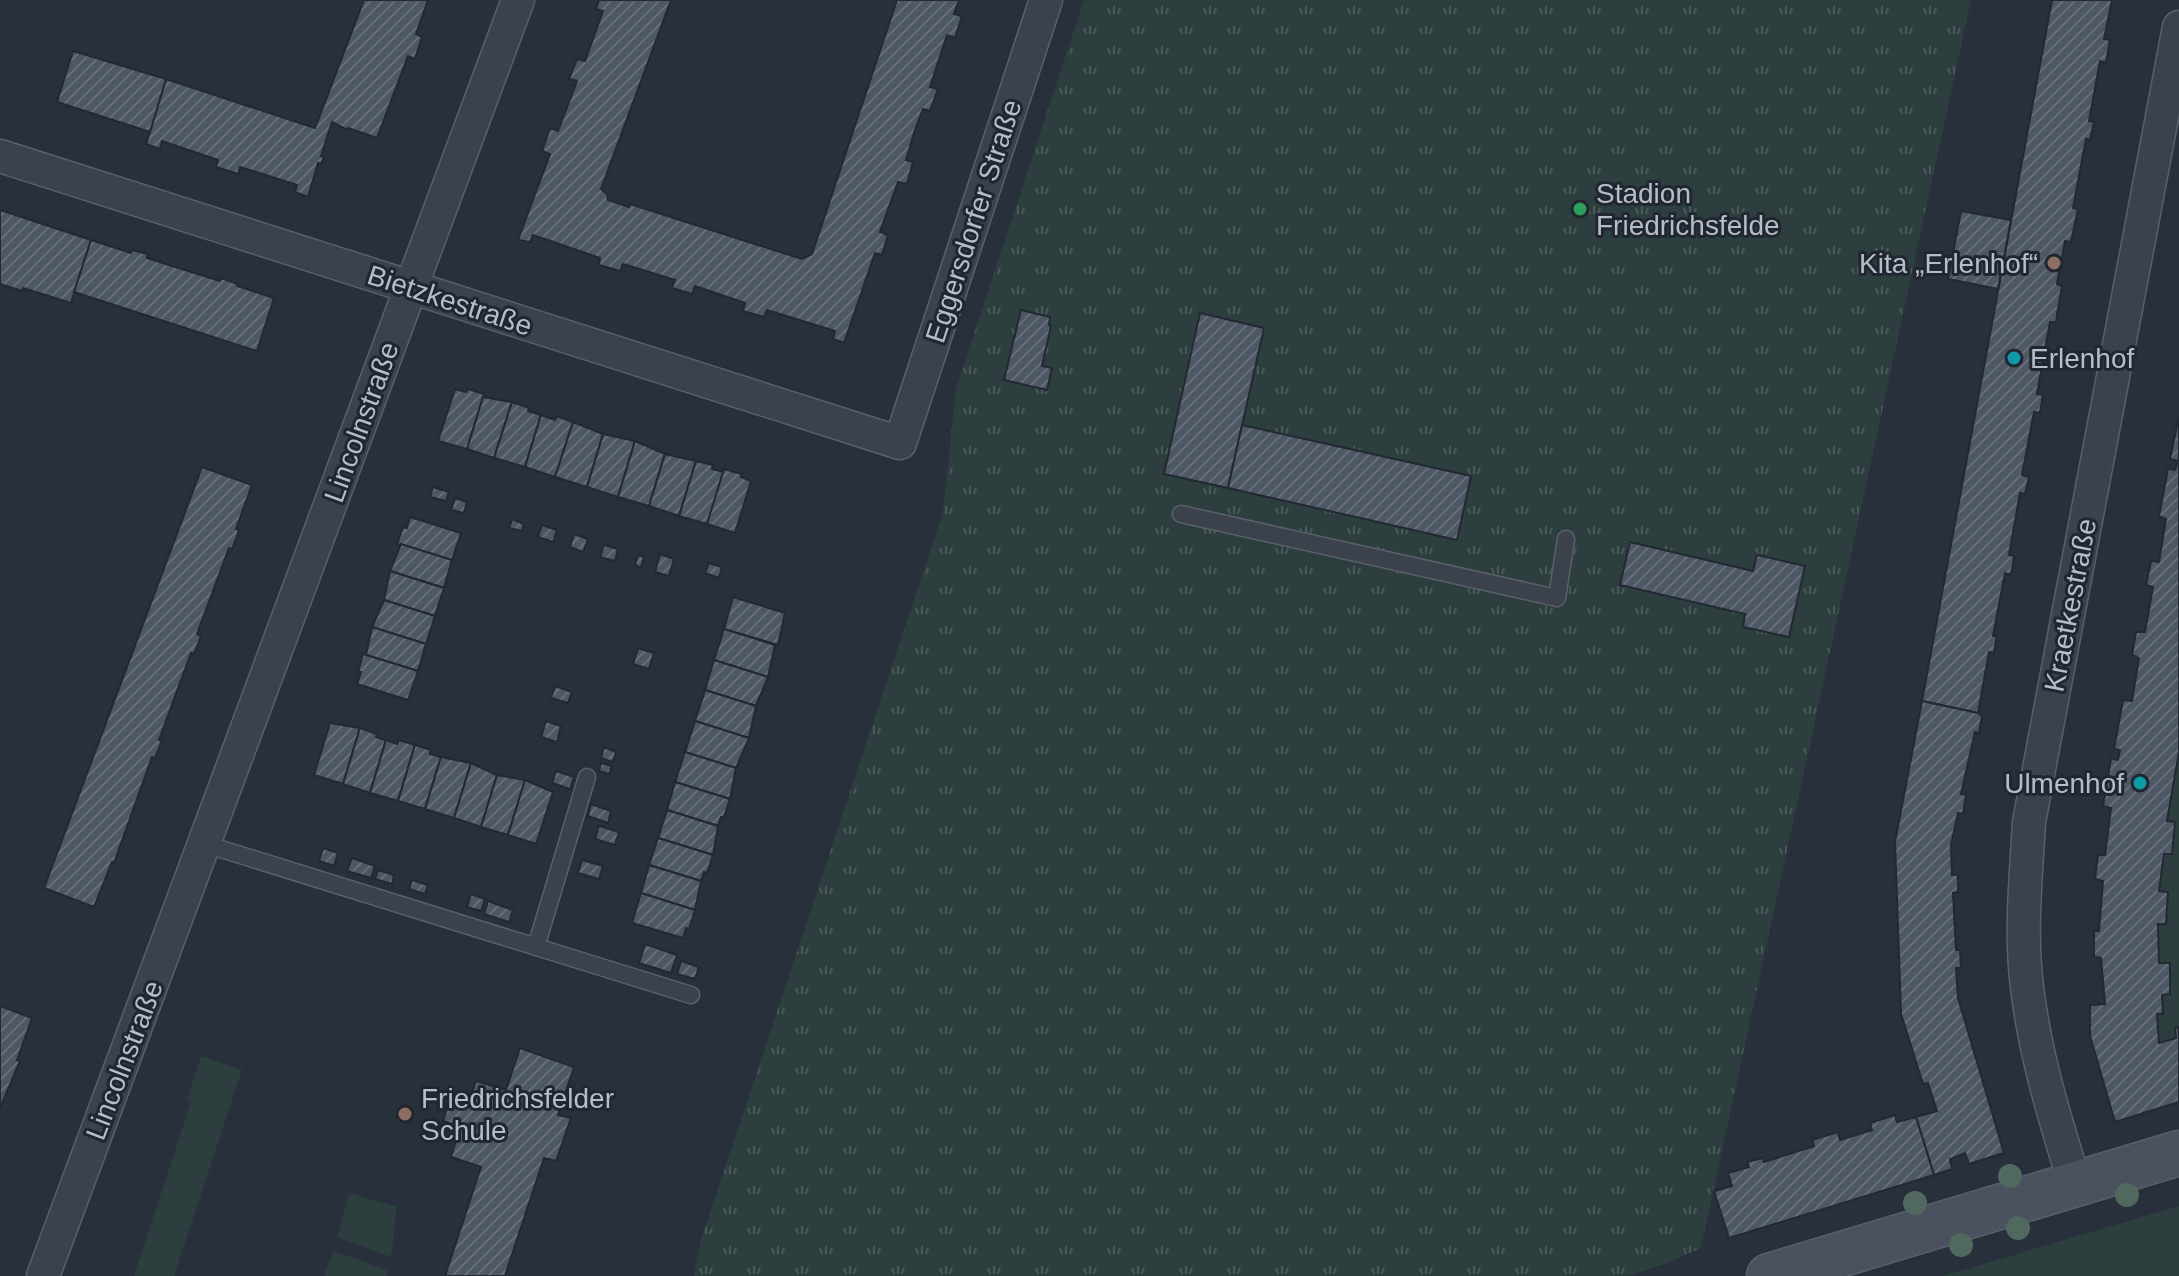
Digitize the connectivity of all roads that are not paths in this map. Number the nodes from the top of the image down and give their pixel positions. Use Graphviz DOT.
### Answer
graph roads {
  1 [pos="518,0"];
  2 [pos="1046,0"];
  3 [pos="2179,27"];
  4 [pos="0,156"];
  5 [pos="411,287"];
  6 [pos="900,443"];
  7 [pos="1181,514"];
  8 [pos="1566,539"];
  9 [pos="587,777"];
  10 [pos="205,844"];
  11 [pos="536,947"];
  12 [pos="691,995"];
  13 [pos="2179,1153"];
  14 [pos="2075,1184"];
  15 [pos="43,1276"];
  16 [pos="1769,1276"];
  1 -- 5 [label="street, Lincolnstraße"];
  2 -- 6 [label="street, Eggersdorfer Straße"];
  3 -- 14 [label="street, Kraetkestraße"];
  4 -- 5 [label="street, Bietzkestraße"];
  5 -- 6 [label="street, Bietzkestraße"];
  5 -- 10 [label="street, Lincolnstraße"];
  7 -- 8 [label="lane"];
  9 -- 11 [label="lane"];
  10 -- 11 [label="lane"];
  10 -- 15 [label="street, Lincolnstraße"];
  11 -- 12 [label="lane"];
  13 -- 14 [label="street"];
  14 -- 16 [label="street"];
}
